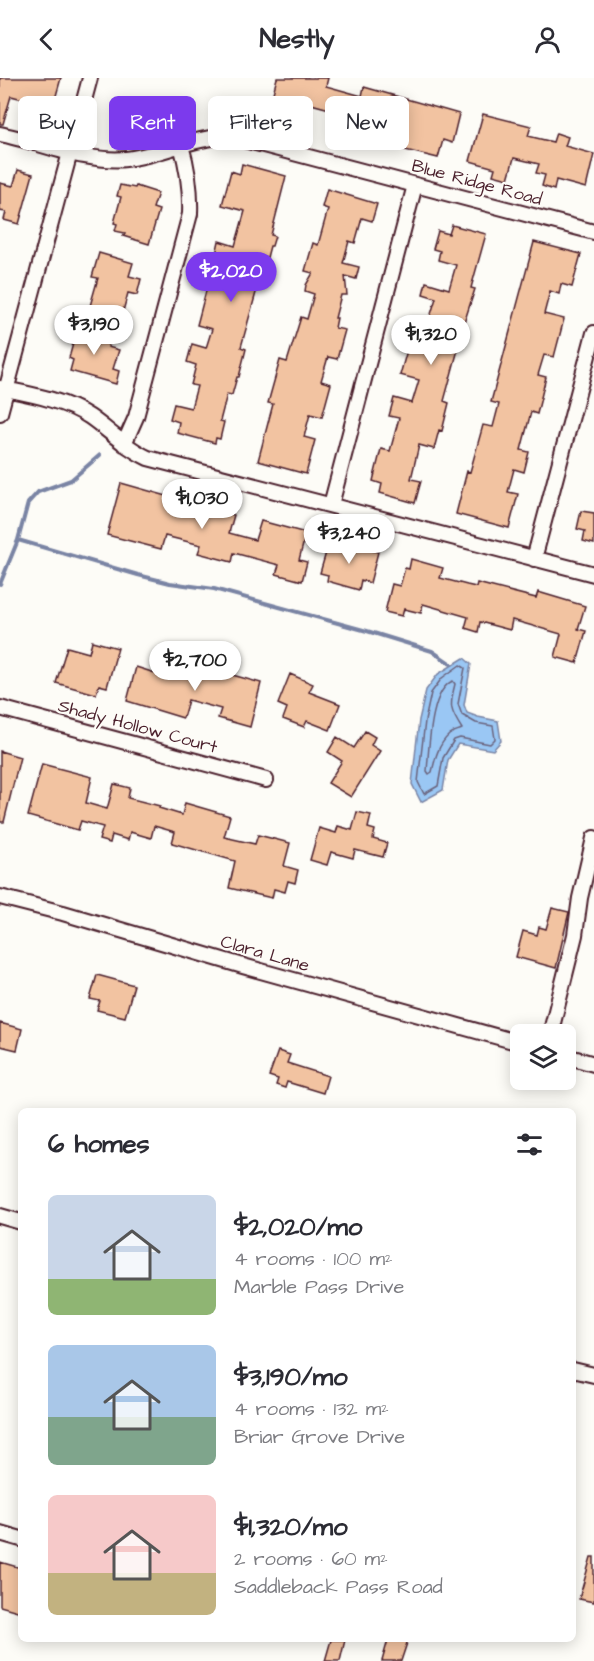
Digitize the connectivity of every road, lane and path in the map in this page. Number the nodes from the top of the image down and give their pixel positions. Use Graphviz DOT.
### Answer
graph roads {
  1 [pos="90,78"];
  2 [pos="0,134"];
  3 [pos="196,141"];
  4 [pos="165,150"];
  5 [pos="182,150"];
  6 [pos="70,151"];
  7 [pos="416,185"];
  8 [pos="594,232"];
  9 [pos="594,333"];
  10 [pos="3,389"];
  11 [pos="0,413"];
  12 [pos="124,444"];
  13 [pos="331,505"];
  14 [pos="534,559"];
  15 [pos="594,574"];
  16 [pos="0,708"];
  17 [pos="267,780"];
  18 [pos="594,838"];
  19 [pos="0,897"];
  20 [pos="553,1024"];
  21 [pos="510,1040"];
  22 [pos="576,1059"];
  23 [pos="594,1064"];
  24 [pos="0,1216"];
  25 [pos="18,1221"];
  26 [pos="576,1371"];
  27 [pos="594,1375"];
  28 [pos="0,1533"];
  29 [pos="18,1538"];
  1 -- 6 [label="street"];
  2 -- 6 [label="street, Blue Ridge Road"];
  3 -- 7 [label="street, Blue Ridge Road"];
  4 -- 6 [label="street, Blue Ridge Road"];
  5 -- 12 [label="street"];
  6 -- 10 [label="street"];
  7 -- 8 [label="street, Blue Ridge Road"];
  7 -- 13 [label="street"];
  9 -- 14 [label="street"];
  10 -- 11 [label="street"];
  10 -- 12 [label="street"];
  12 -- 13 [label="street"];
  13 -- 14 [label="street"];
  14 -- 15 [label="street"];
  16 -- 17 [label="street, Shady Hollow Court"];
  18 -- 20 [label="street"];
  19 -- 21 [label="street, Clara Lane"];
  22 -- 23 [label="street"];
  24 -- 25 [label="street"];
  26 -- 27 [label="street"];
  28 -- 29 [label="street"];
}
